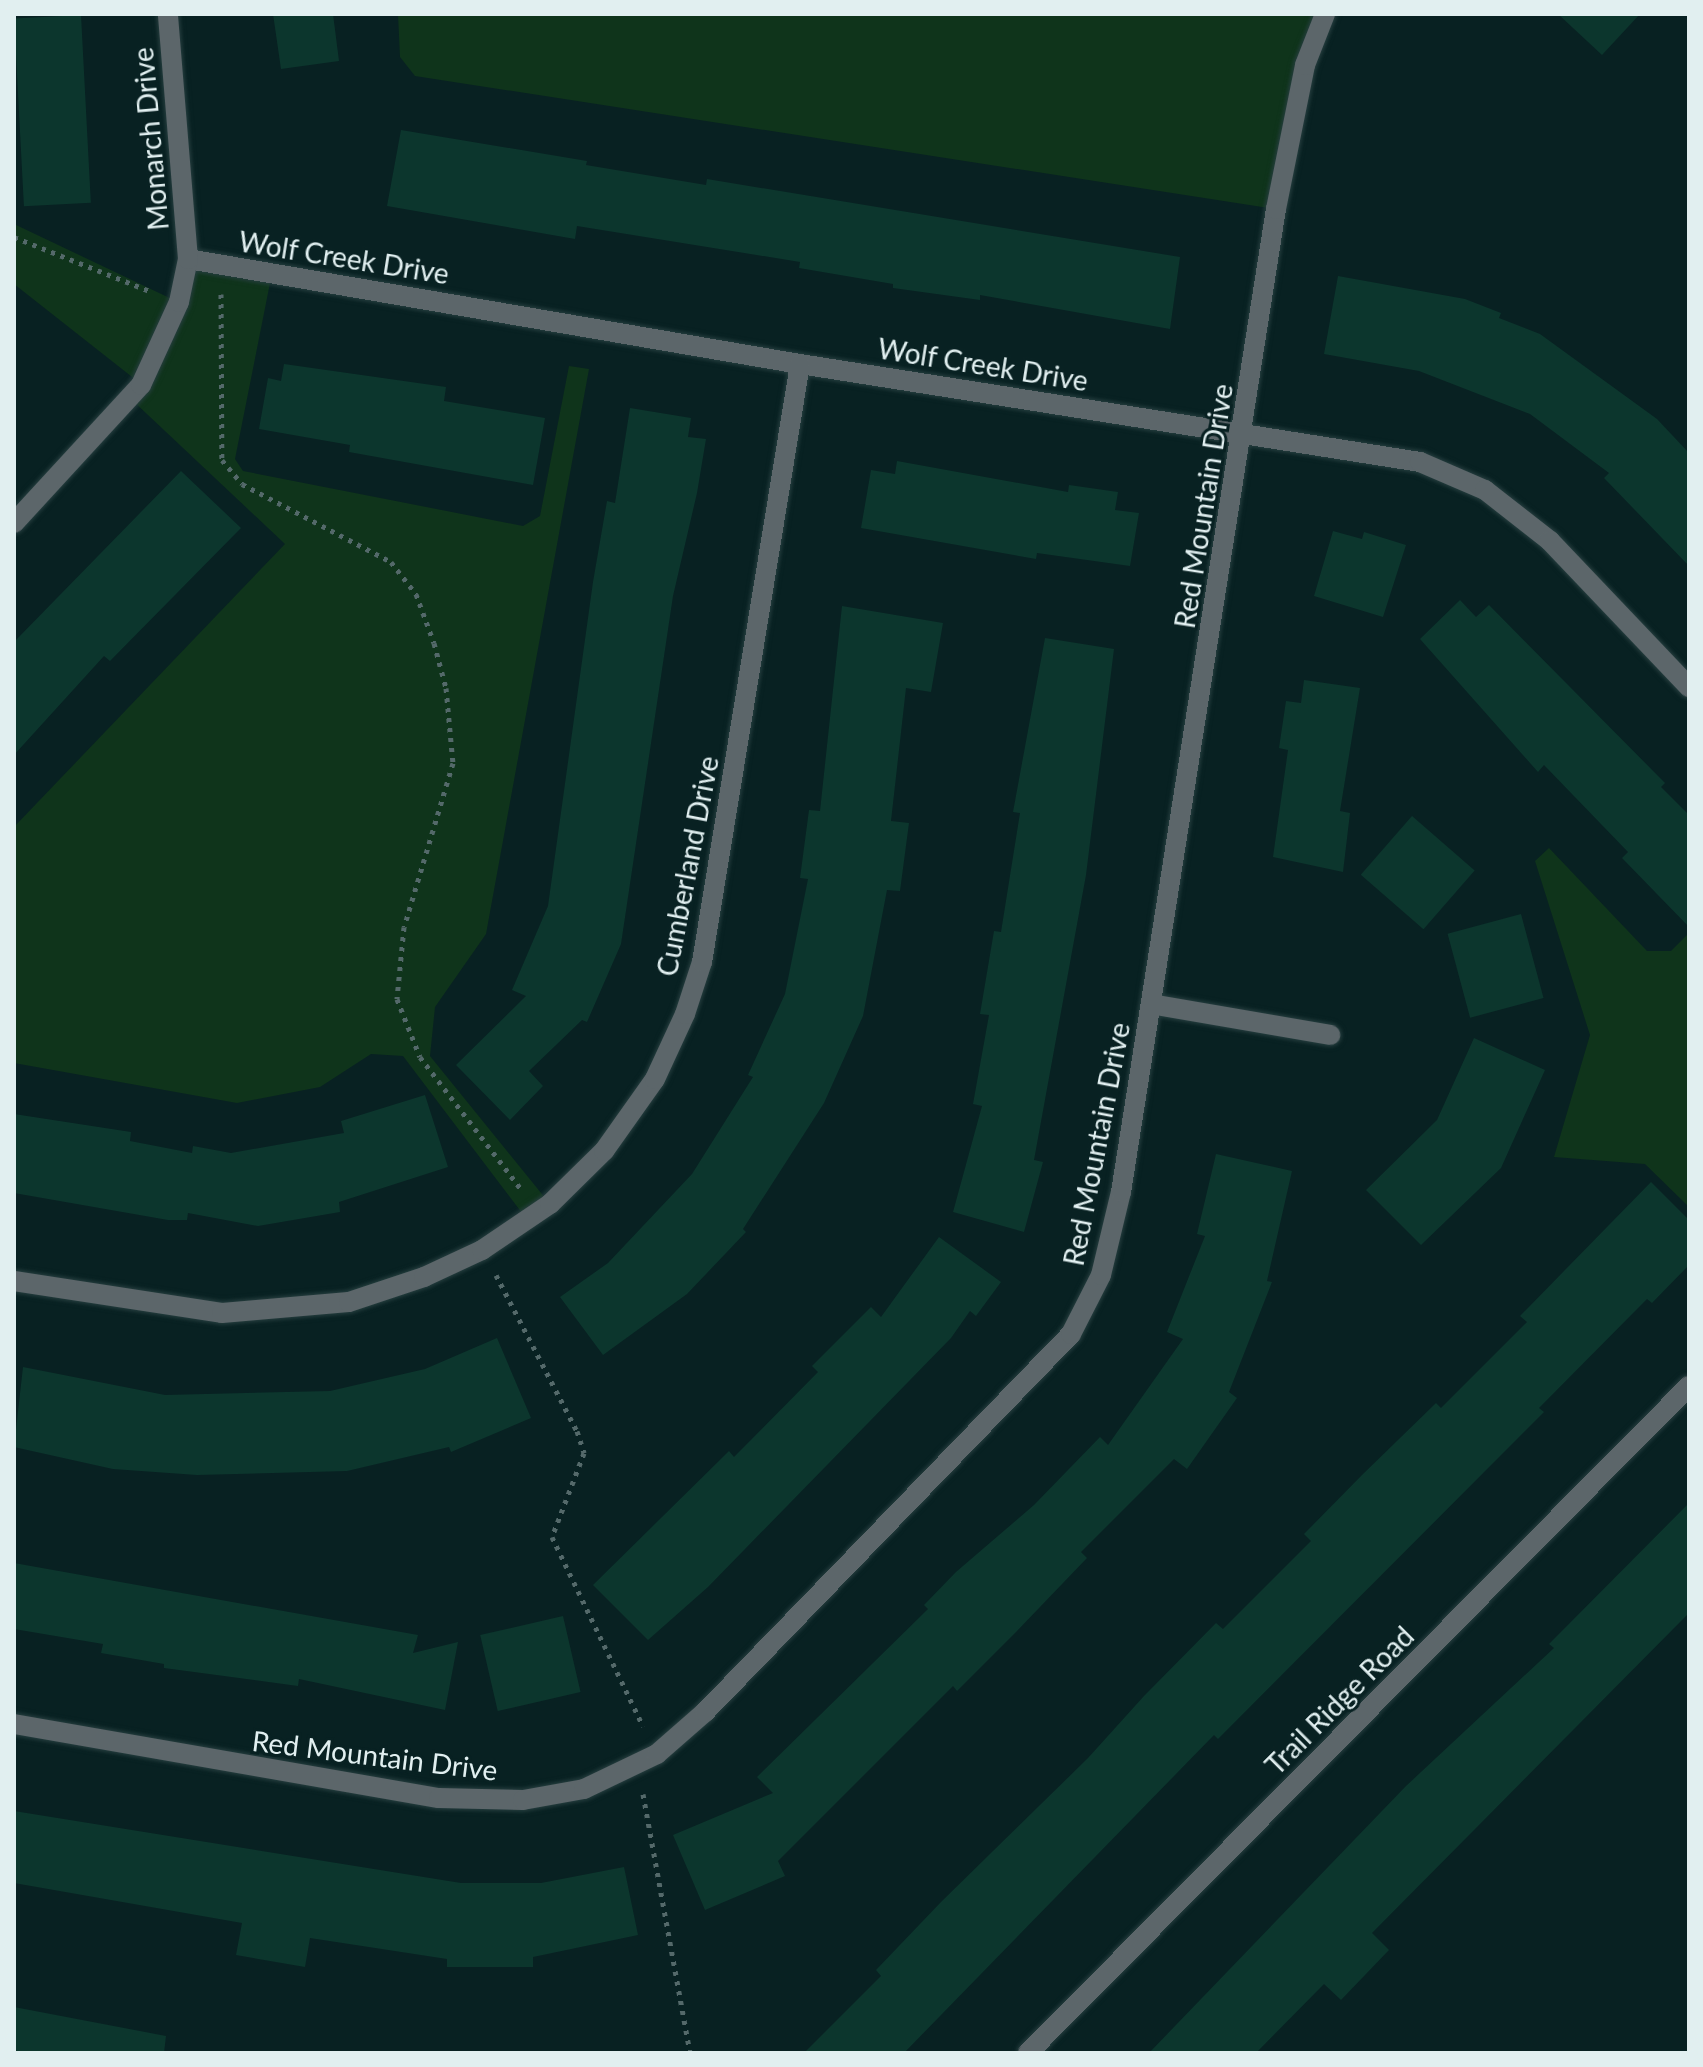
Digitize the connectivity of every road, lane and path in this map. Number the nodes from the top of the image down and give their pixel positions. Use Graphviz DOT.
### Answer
graph roads {
  1 [pos="168,14"];
  2 [pos="1325,14"];
  3 [pos="14,237"];
  4 [pos="188,259"];
  5 [pos="221,265"];
  6 [pos="179,302"];
  7 [pos="800,364"];
  8 [pos="1244,433"];
  9 [pos="14,523"];
  10 [pos="1689,687"];
  11 [pos="1151,1004"];
  12 [pos="1330,1035"];
  13 [pos="540,1212"];
  14 [pos="482,1250"];
  15 [pos="14,1281"];
  16 [pos="1689,1386"];
  17 [pos="14,1724"];
  18 [pos="657,1754"];
  19 [pos="638,1765"];
  20 [pos="690,2053"];
  21 [pos="1028,2053"];
  1 -- 4 [label="street, Monarch Drive"];
  2 -- 8 [label="street, Red Mountain Drive"];
  3 -- 6 [label="path"];
  4 -- 5 [label="street, Wolf Creek Drive"];
  4 -- 6 [label="street, Monarch Drive"];
  5 -- 7 [label="street, Wolf Creek Drive"];
  5 -- 13 [label="path"];
  6 -- 9 [label="street, Monarch Drive"];
  7 -- 8 [label="street, Wolf Creek Drive"];
  7 -- 13 [label="street, Cumberland Drive"];
  8 -- 10 [label="street, Wolf Creek Drive"];
  8 -- 11 [label="street, Red Mountain Drive"];
  11 -- 12 [label="street"];
  11 -- 18 [label="street, Red Mountain Drive"];
  13 -- 14 [label="street, Cumberland Drive"];
  14 -- 15 [label="street, Cumberland Drive"];
  14 -- 18 [label="path"];
  16 -- 21 [label="street, Trail Ridge Road"];
  17 -- 19 [label="street, Red Mountain Drive"];
  18 -- 19 [label="street, Red Mountain Drive"];
  19 -- 20 [label="path"];
}
